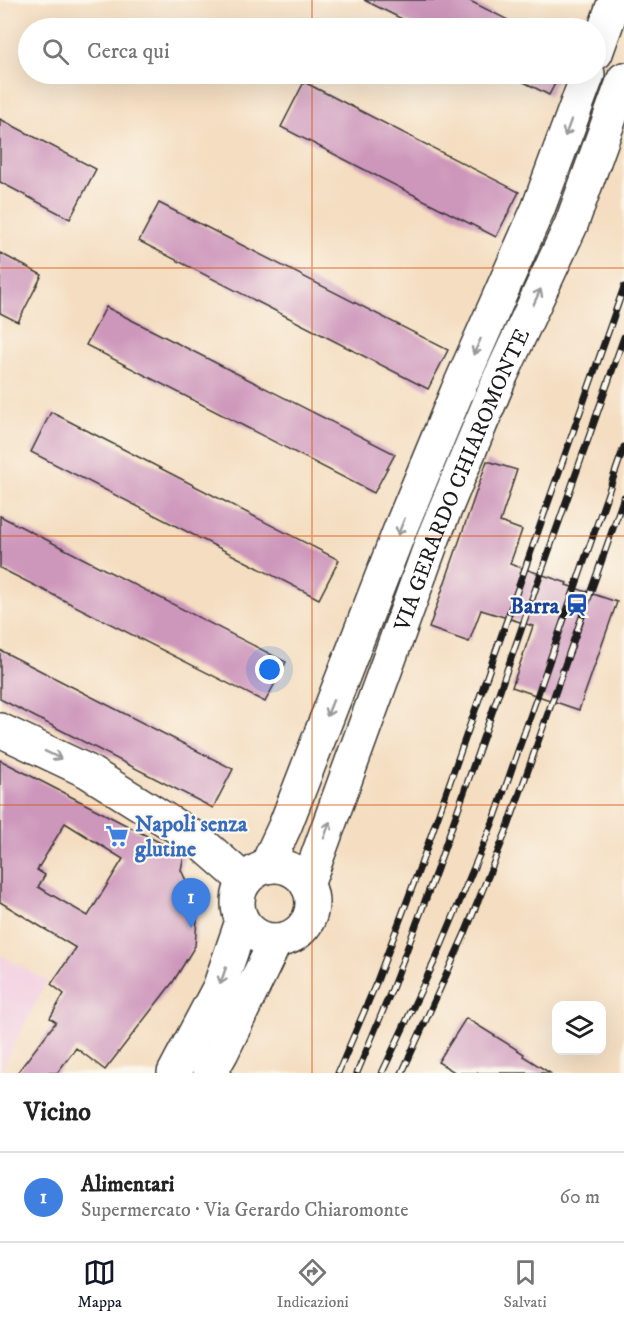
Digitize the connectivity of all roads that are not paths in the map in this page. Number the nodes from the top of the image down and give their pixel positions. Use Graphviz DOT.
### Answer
graph roads {
  1 [pos="615,0"];
  2 [pos="606,25"];
  3 [pos="624,79"];
  4 [pos="584,84"];
  5 [pos="0,730"];
  6 [pos="255,874"];
  7 [pos="307,885"];
  8 [pos="242,921"];
  9 [pos="276,940"];
  10 [pos="174,1073"];
  11 [pos="210,1073"];
  1 -- 2 [label="street"];
  7 -- 3 [label="street, VIA GERARDO CHIAROMONTE, one-way"];
  4 -- 6 [label="street, VIA GERARDO CHIAROMONTE, one-way"];
  5 -- 6 [label="street, one-way"];
  6 -- 7 [label="street"];
  6 -- 8 [label="street"];
  7 -- 9 [label="street"];
  8 -- 9 [label="street"];
  8 -- 10 [label="street, one-way"];
  9 -- 11 [label="street"];
}
